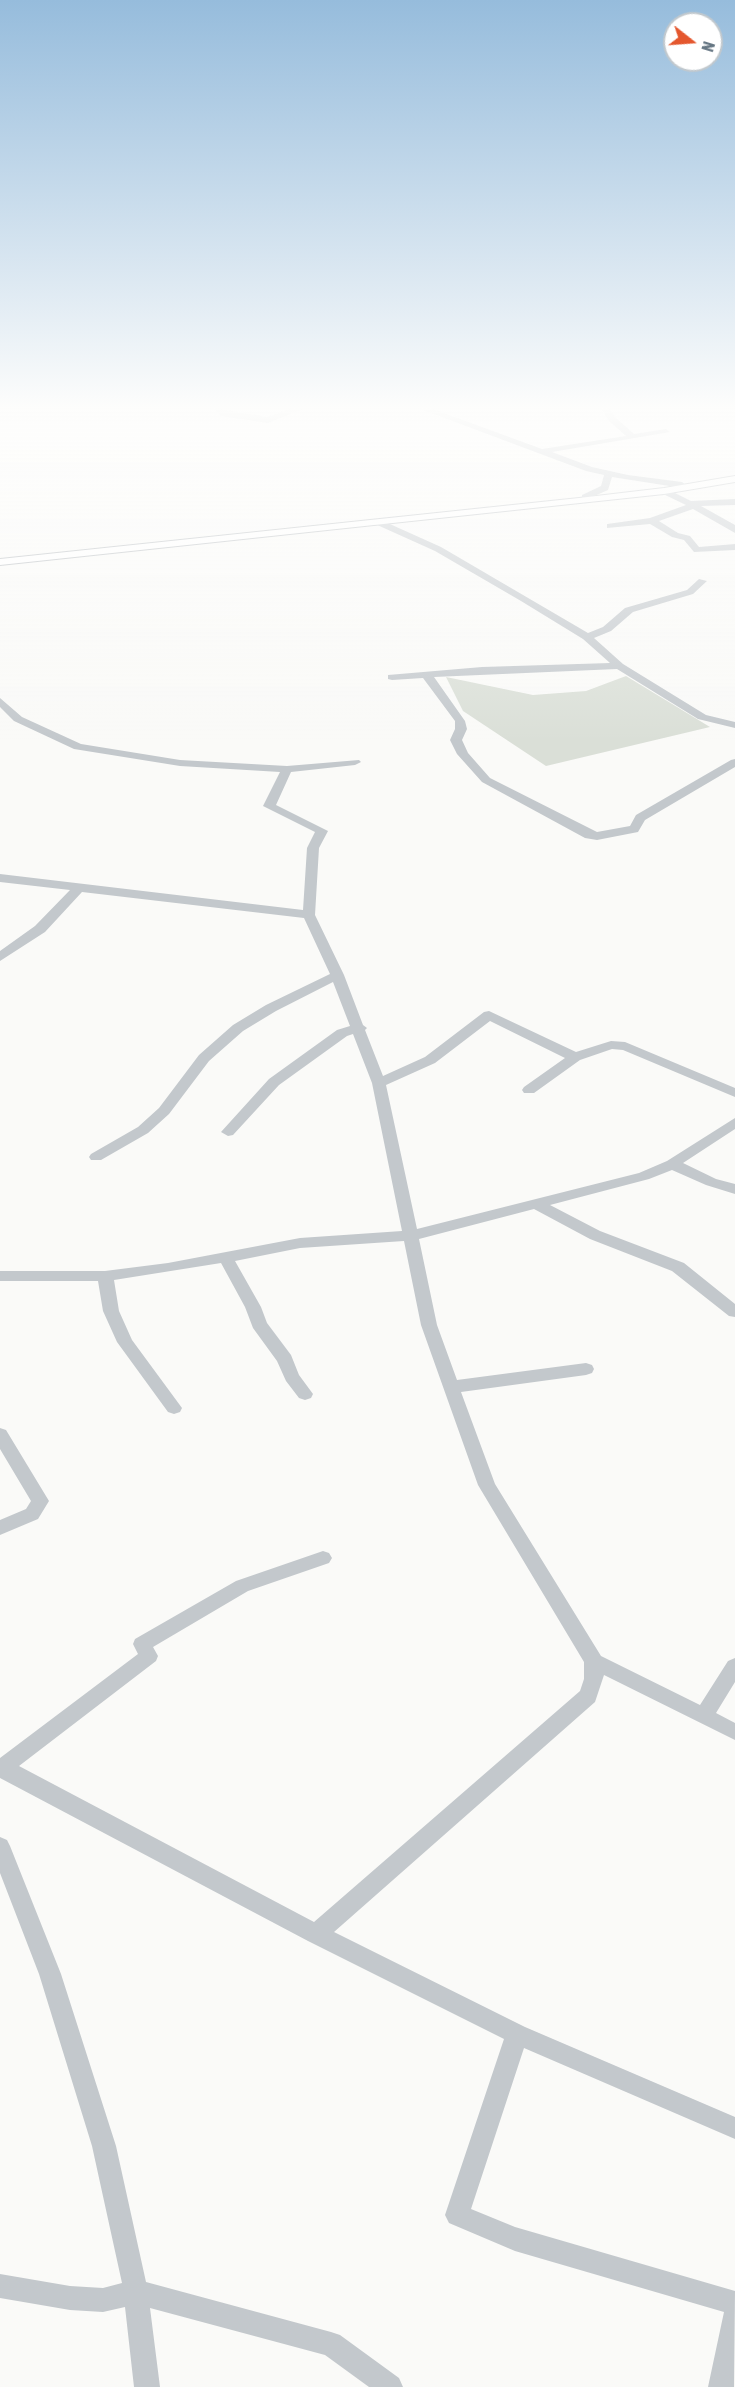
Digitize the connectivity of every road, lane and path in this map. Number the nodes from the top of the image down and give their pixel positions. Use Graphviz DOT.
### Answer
graph roads {
  1 [pos="377,519"];
  2 [pos="402,519"];
  3 [pos="656,519"];
  4 [pos="721,519"];
  5 [pos="652,521"];
  6 [pos="378,522"];
  7 [pos="610,526"];
  8 [pos="735,531"];
  9 [pos="735,547"];
  10 [pos="0,560"];
  11 [pos="702,582"];
  12 [pos="587,637"];
  13 [pos="620,666"];
  14 [pos="426,674"];
  15 [pos="392,677"];
  16 [pos="0,701"];
  17 [pos="735,725"];
  18 [pos="355,762"];
  19 [pos="735,762"];
  20 [pos="287,769"];
  21 [pos="0,878"];
  22 [pos="78,889"];
  23 [pos="309,915"];
  24 [pos="0,957"];
  25 [pos="337,975"];
  26 [pos="360,1028"];
  27 [pos="575,1057"];
  28 [pos="379,1083"];
  29 [pos="529,1090"];
  30 [pos="735,1093"];
  31 [pos="732,1128"];
  32 [pos="228,1132"];
  33 [pos="96,1157"];
  34 [pos="672,1164"];
  35 [pos="735,1189"];
  36 [pos="536,1204"];
  37 [pos="410,1236"];
  38 [pos="225,1257"];
  39 [pos="0,1276"];
  40 [pos="105,1276"];
  41 [pos="735,1312"];
  42 [pos="586,1369"];
  43 [pos="451,1387"];
  44 [pos="304,1394"];
  45 [pos="174,1407"];
  46 [pos="0,1434"];
  47 [pos="0,1528"];
  48 [pos="323,1558"];
  49 [pos="594,1661"];
  50 [pos="735,1666"];
  51 [pos="704,1715"];
  52 [pos="735,1732"];
  53 [pos="2,1768"];
  54 [pos="0,1846"];
  55 [pos="316,1934"];
  56 [pos="517,2034"];
  57 [pos="735,2128"];
  58 [pos="0,2286"];
  59 [pos="136,2292"];
  60 [pos="735,2303"];
  61 [pos="735,2316"];
  62 [pos="147,2387"];
  63 [pos="390,2387"];
  64 [pos="720,2387"];
  1 -- 10 [label="main road"];
  2 -- 6 [label="main road"];
  3 -- 5 [label="street"];
  4 -- 8 [label="street"];
  5 -- 7 [label="street"];
  5 -- 9 [label="street"];
  6 -- 10 [label="main road"];
  6 -- 12 [label="street"];
  11 -- 12 [label="street"];
  12 -- 13 [label="street"];
  13 -- 14 [label="street"];
  13 -- 17 [label="street"];
  14 -- 15 [label="street"];
  14 -- 19 [label="street"];
  16 -- 20 [label="street"];
  18 -- 20 [label="street"];
  20 -- 23 [label="street"];
  21 -- 22 [label="street"];
  22 -- 23 [label="street"];
  22 -- 24 [label="street"];
  23 -- 25 [label="street"];
  25 -- 26 [label="street"];
  25 -- 33 [label="street"];
  26 -- 28 [label="street"];
  26 -- 32 [label="street"];
  27 -- 28 [label="street"];
  27 -- 29 [label="street"];
  27 -- 30 [label="street"];
  28 -- 37 [label="street"];
  31 -- 34 [label="street"];
  34 -- 35 [label="street"];
  34 -- 36 [label="street"];
  36 -- 37 [label="street"];
  36 -- 41 [label="street"];
  37 -- 38 [label="street"];
  37 -- 43 [label="street"];
  38 -- 40 [label="street"];
  38 -- 44 [label="street"];
  39 -- 40 [label="street"];
  40 -- 45 [label="street"];
  42 -- 43 [label="street"];
  43 -- 49 [label="street"];
  46 -- 47 [label="street"];
  48 -- 53 [label="street"];
  49 -- 51 [label="street"];
  49 -- 55 [label="street"];
  50 -- 51 [label="street"];
  51 -- 52 [label="street"];
  53 -- 55 [label="street"];
  54 -- 59 [label="street"];
  55 -- 56 [label="street"];
  56 -- 57 [label="street"];
  56 -- 60 [label="street"];
  58 -- 59 [label="street"];
  59 -- 62 [label="street"];
  59 -- 63 [label="street"];
  61 -- 64 [label="street"];
}
